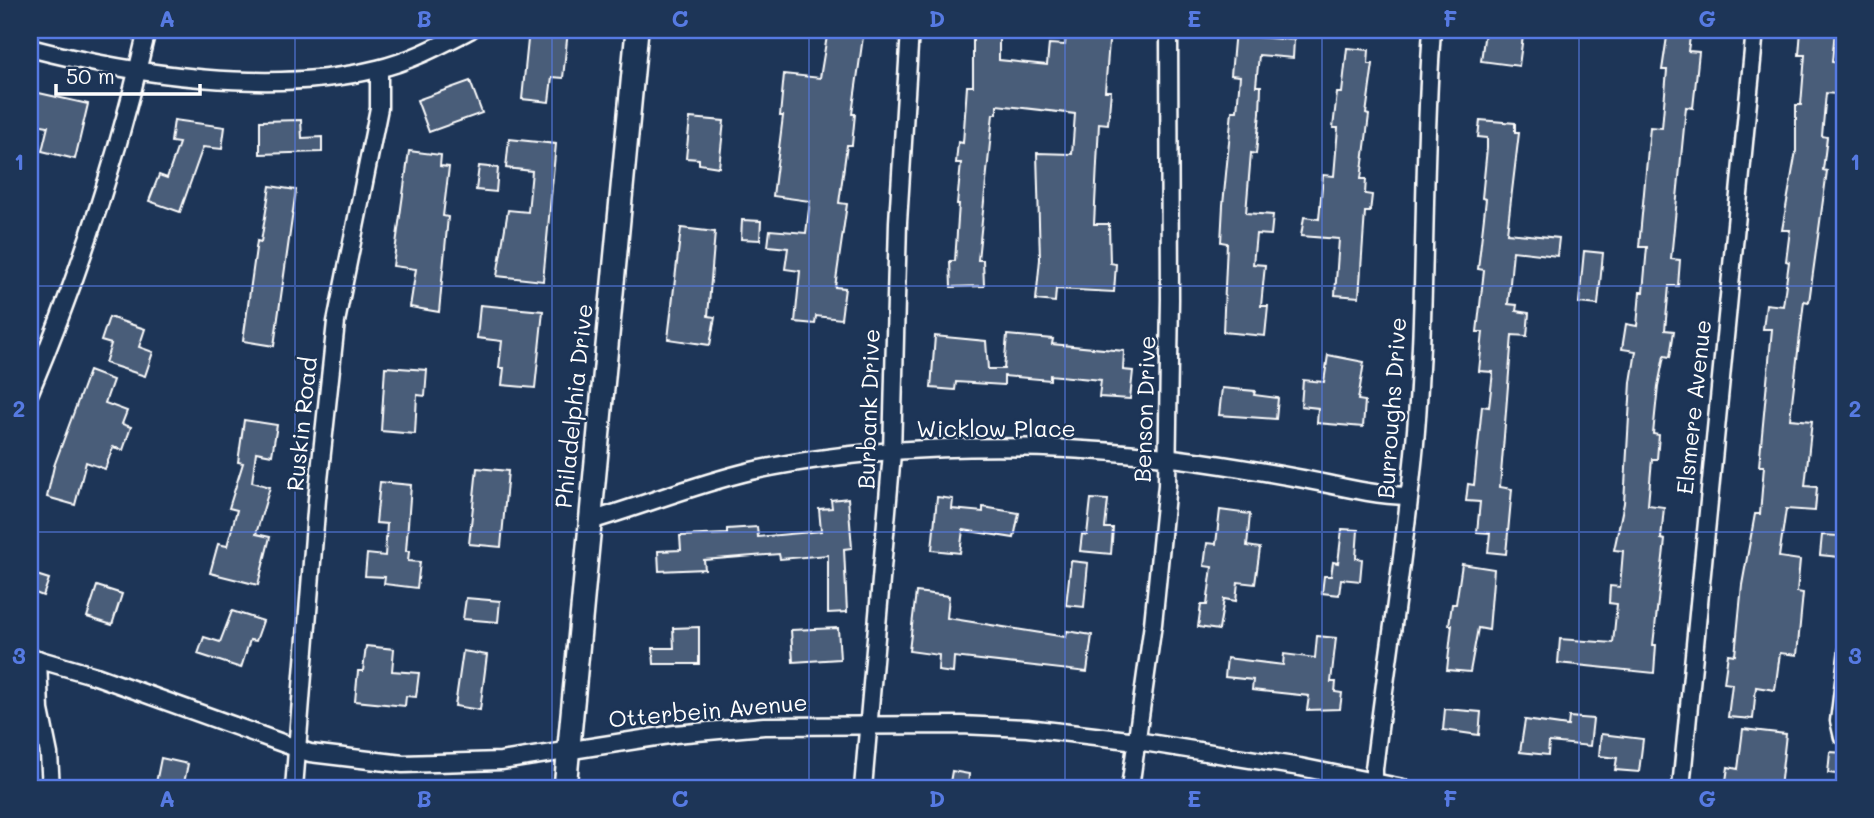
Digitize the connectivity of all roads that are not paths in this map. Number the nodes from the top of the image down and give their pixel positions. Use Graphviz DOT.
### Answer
graph roads {
  1 [pos="147,30"];
  2 [pos="470,30"];
  3 [pos="637,30"];
  4 [pos="910,30"];
  5 [pos="1169,30"];
  6 [pos="1432,30"];
  7 [pos="1755,30"];
  8 [pos="30,48"];
  9 [pos="139,68"];
  10 [pos="379,69"];
  11 [pos="30,392"];
  12 [pos="892,453"];
  13 [pos="1167,457"];
  14 [pos="1408,496"];
  15 [pos="590,522"];
  16 [pos="1844,649"];
  17 [pos="34,658"];
  18 [pos="870,725"];
  19 [pos="1844,740"];
  20 [pos="1137,741"];
  21 [pos="298,749"];
  22 [pos="569,749"];
  23 [pos="1374,785"];
  24 [pos="51,788"];
  25 [pos="294,788"];
  26 [pos="565,788"];
  27 [pos="863,788"];
  28 [pos="1130,788"];
  29 [pos="1403,788"];
  30 [pos="1681,788"];
  1 -- 9 [label="street"];
  2 -- 10 [label="street"];
  3 -- 15 [label="main road, Philadelphia Drive"];
  4 -- 12 [label="street, Burbank Drive"];
  5 -- 13 [label="street, Benson Drive"];
  6 -- 14 [label="street, Burroughs Drive"];
  7 -- 30 [label="street, Elsmere Avenue"];
  8 -- 9 [label="street"];
  9 -- 10 [label="street"];
  9 -- 11 [label="street"];
  10 -- 21 [label="street, Ruskin Road"];
  12 -- 13 [label="street, Wicklow Place"];
  12 -- 15 [label="street, Wicklow Place"];
  12 -- 18 [label="street, Burbank Drive"];
  13 -- 14 [label="street, Wicklow Place"];
  13 -- 20 [label="street, Benson Drive"];
  14 -- 23 [label="street, Burroughs Drive"];
  15 -- 22 [label="main road, Philadelphia Drive"];
  16 -- 19 [label="lane"];
  17 -- 21 [label="street, Otterbein Avenue"];
  17 -- 24 [label="street"];
  18 -- 20 [label="street, Otterbein Avenue"];
  18 -- 22 [label="street, Otterbein Avenue"];
  18 -- 27 [label="street, Burbank Drive"];
  20 -- 23 [label="street, Otterbein Avenue"];
  20 -- 28 [label="street, Benson Drive"];
  21 -- 22 [label="street, Otterbein Avenue"];
  21 -- 25 [label="street, Ruskin Road"];
  22 -- 26 [label="main road, Philadelphia Drive"];
  23 -- 29 [label="street, Otterbein Avenue"];
}
